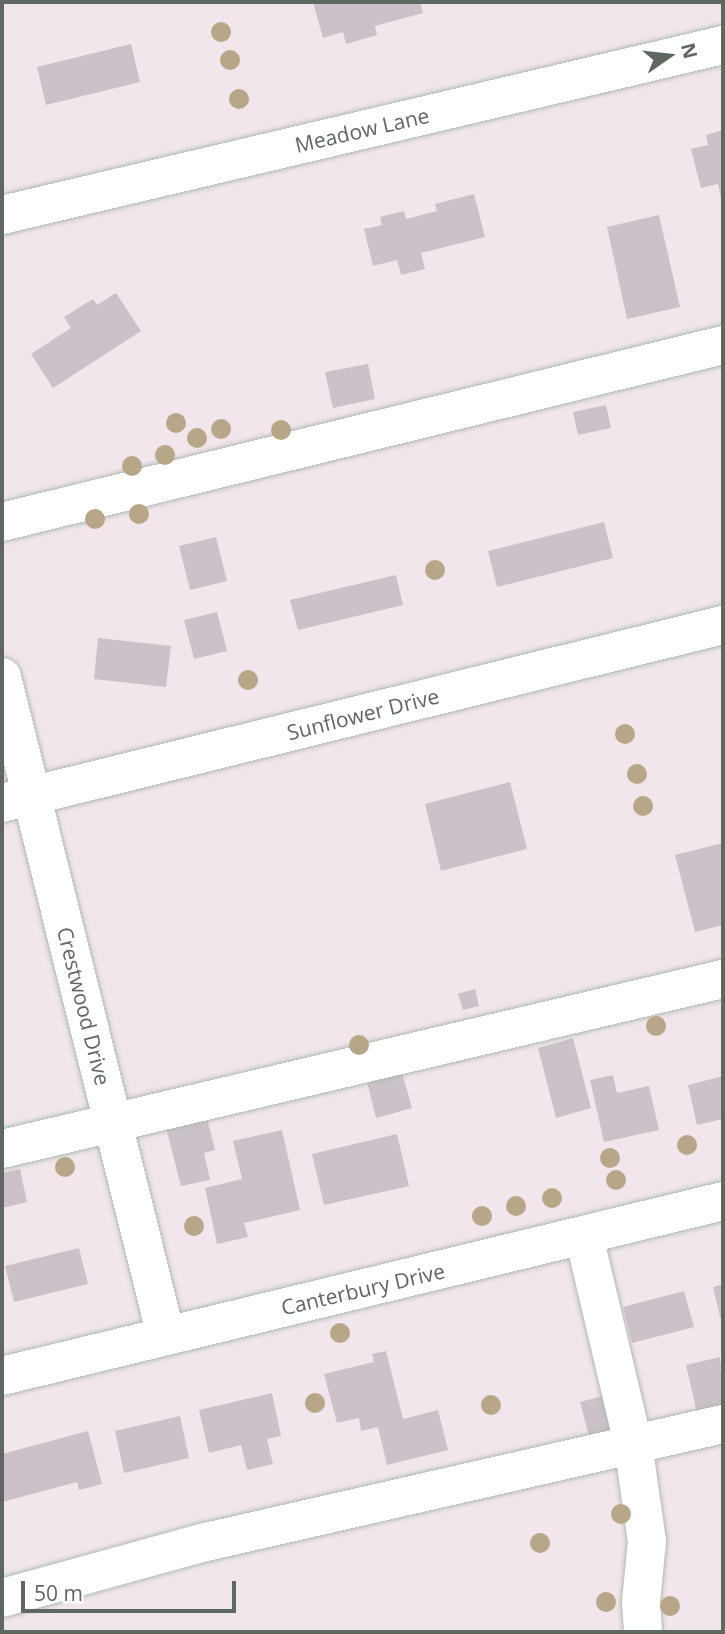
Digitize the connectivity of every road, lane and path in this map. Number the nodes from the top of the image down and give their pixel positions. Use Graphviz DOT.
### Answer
graph roads {
  1 [pos="723,45"];
  2 [pos="2,215"];
  3 [pos="723,345"];
  4 [pos="2,522"];
  5 [pos="723,625"];
  6 [pos="2,677"];
  7 [pos="16,799"];
  8 [pos="723,979"];
  9 [pos="112,1120"];
  10 [pos="2,1149"];
  11 [pos="723,1201"];
  12 [pos="584,1236"];
  13 [pos="166,1336"];
  14 [pos="2,1376"];
  15 [pos="723,1424"];
  16 [pos="633,1444"];
  17 [pos="2,1598"];
  18 [pos="643,1632"];
  1 -- 2 [label="street, Meadow Lane"];
  3 -- 4 [label="street"];
  5 -- 7 [label="street, Sunflower Drive"];
  6 -- 7 [label="street, Crestwood Drive"];
  7 -- 9 [label="street, Crestwood Drive"];
  8 -- 9 [label="street"];
  9 -- 10 [label="street"];
  9 -- 13 [label="street, Crestwood Drive"];
  11 -- 12 [label="street, Canterbury Drive"];
  12 -- 13 [label="street, Canterbury Drive"];
  12 -- 16 [label="street"];
  13 -- 14 [label="street, Canterbury Drive"];
  15 -- 16 [label="street"];
  16 -- 17 [label="street"];
  16 -- 18 [label="street"];
}
